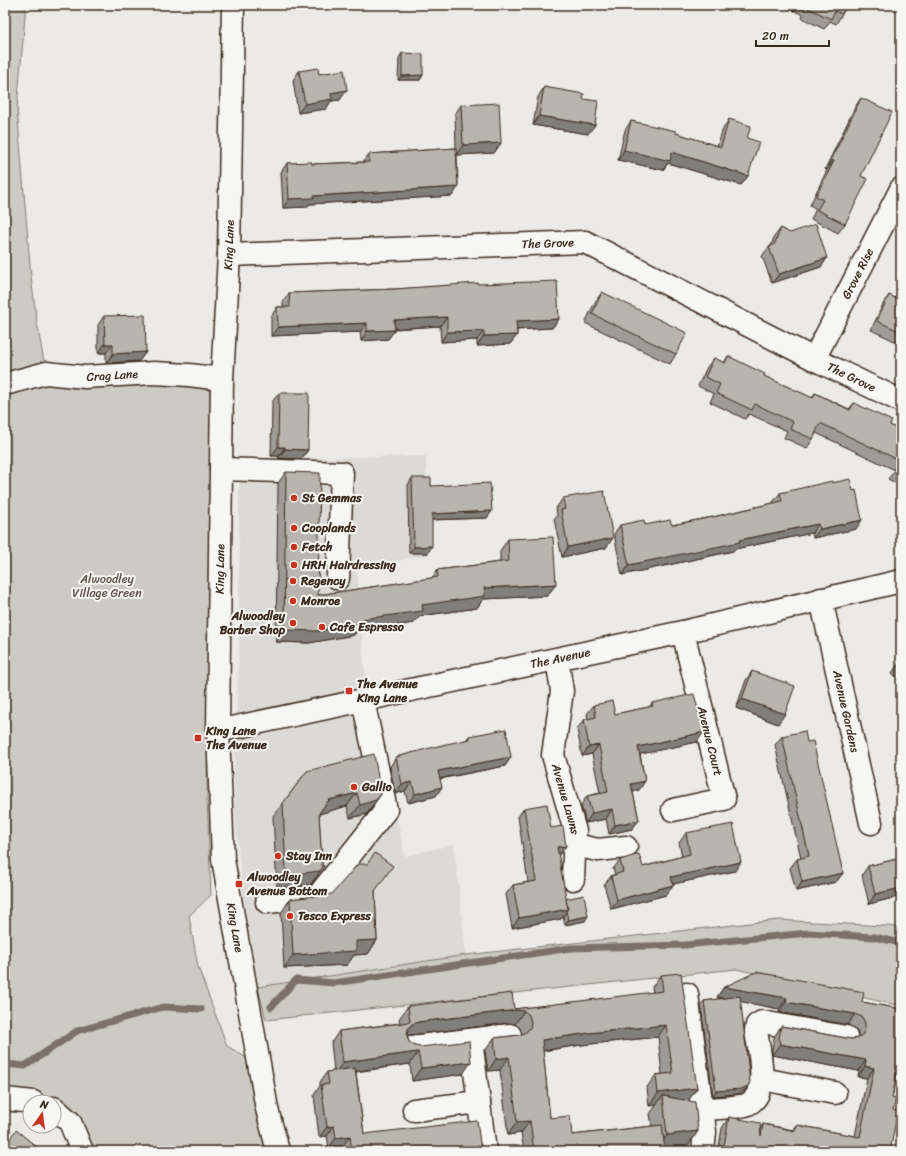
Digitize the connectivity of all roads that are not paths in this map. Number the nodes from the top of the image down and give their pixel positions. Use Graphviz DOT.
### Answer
graph roads {
  1 [pos="233,5"];
  2 [pos="901,188"];
  3 [pos="229,255"];
  4 [pos="814,359"];
  5 [pos="222,379"];
  6 [pos="5,384"];
  7 [pos="163,388"];
  8 [pos="901,401"];
  9 [pos="221,469"];
  10 [pos="338,578"];
  11 [pos="901,581"];
  12 [pos="821,599"];
  13 [pos="683,632"];
  14 [pos="556,659"];
  15 [pos="363,700"];
  16 [pos="218,731"];
  17 [pos="673,810"];
  18 [pos="871,823"];
  19 [pos="574,845"];
  20 [pos="626,847"];
  21 [pos="573,878"];
  22 [pos="267,902"];
  23 [pos="687,994"];
  24 [pos="510,1035"];
  25 [pos="846,1037"];
  26 [pos="472,1040"];
  27 [pos="411,1047"];
  28 [pos="762,1079"];
  29 [pos="836,1093"];
  30 [pos="5,1099"];
  31 [pos="22,1101"];
  32 [pos="479,1102"];
  33 [pos="702,1109"];
  34 [pos="414,1110"];
  35 [pos="62,1115"];
  36 [pos="82,1151"];
  37 [pos="278,1151"];
  38 [pos="485,1151"];
  39 [pos="703,1151"];
  1 -- 3 [label="street, King Lane"];
  2 -- 4 [label="street, Grove Rise"];
  3 -- 4 [label="street, The Grove"];
  3 -- 5 [label="street, King Lane"];
  4 -- 8 [label="street, The Grove"];
  5 -- 6 [label="street, Crag Lane"];
  5 -- 7 [label="street"];
  5 -- 9 [label="street, King Lane"];
  9 -- 10 [label="street"];
  9 -- 16 [label="street, King Lane"];
  11 -- 12 [label="street, The Avenue"];
  12 -- 13 [label="street, The Avenue"];
  12 -- 18 [label="street, Avenue Gardens"];
  13 -- 14 [label="street, The Avenue"];
  13 -- 17 [label="street, Avenue Court"];
  14 -- 15 [label="street, The Avenue"];
  14 -- 19 [label="street, Avenue Lawns"];
  15 -- 16 [label="street, The Avenue"];
  15 -- 22 [label="street"];
  16 -- 37 [label="street, King Lane"];
  19 -- 20 [label="street, Avenue Lawns"];
  19 -- 21 [label="street, Avenue Lawns"];
  23 -- 33 [label="street"];
  24 -- 26 [label="street"];
  25 -- 28 [label="street"];
  26 -- 27 [label="street"];
  26 -- 32 [label="street"];
  28 -- 29 [label="street"];
  28 -- 33 [label="street"];
  30 -- 31 [label="street"];
  32 -- 34 [label="street"];
  32 -- 38 [label="street"];
  33 -- 39 [label="street"];
  35 -- 36 [label="street"];
}
